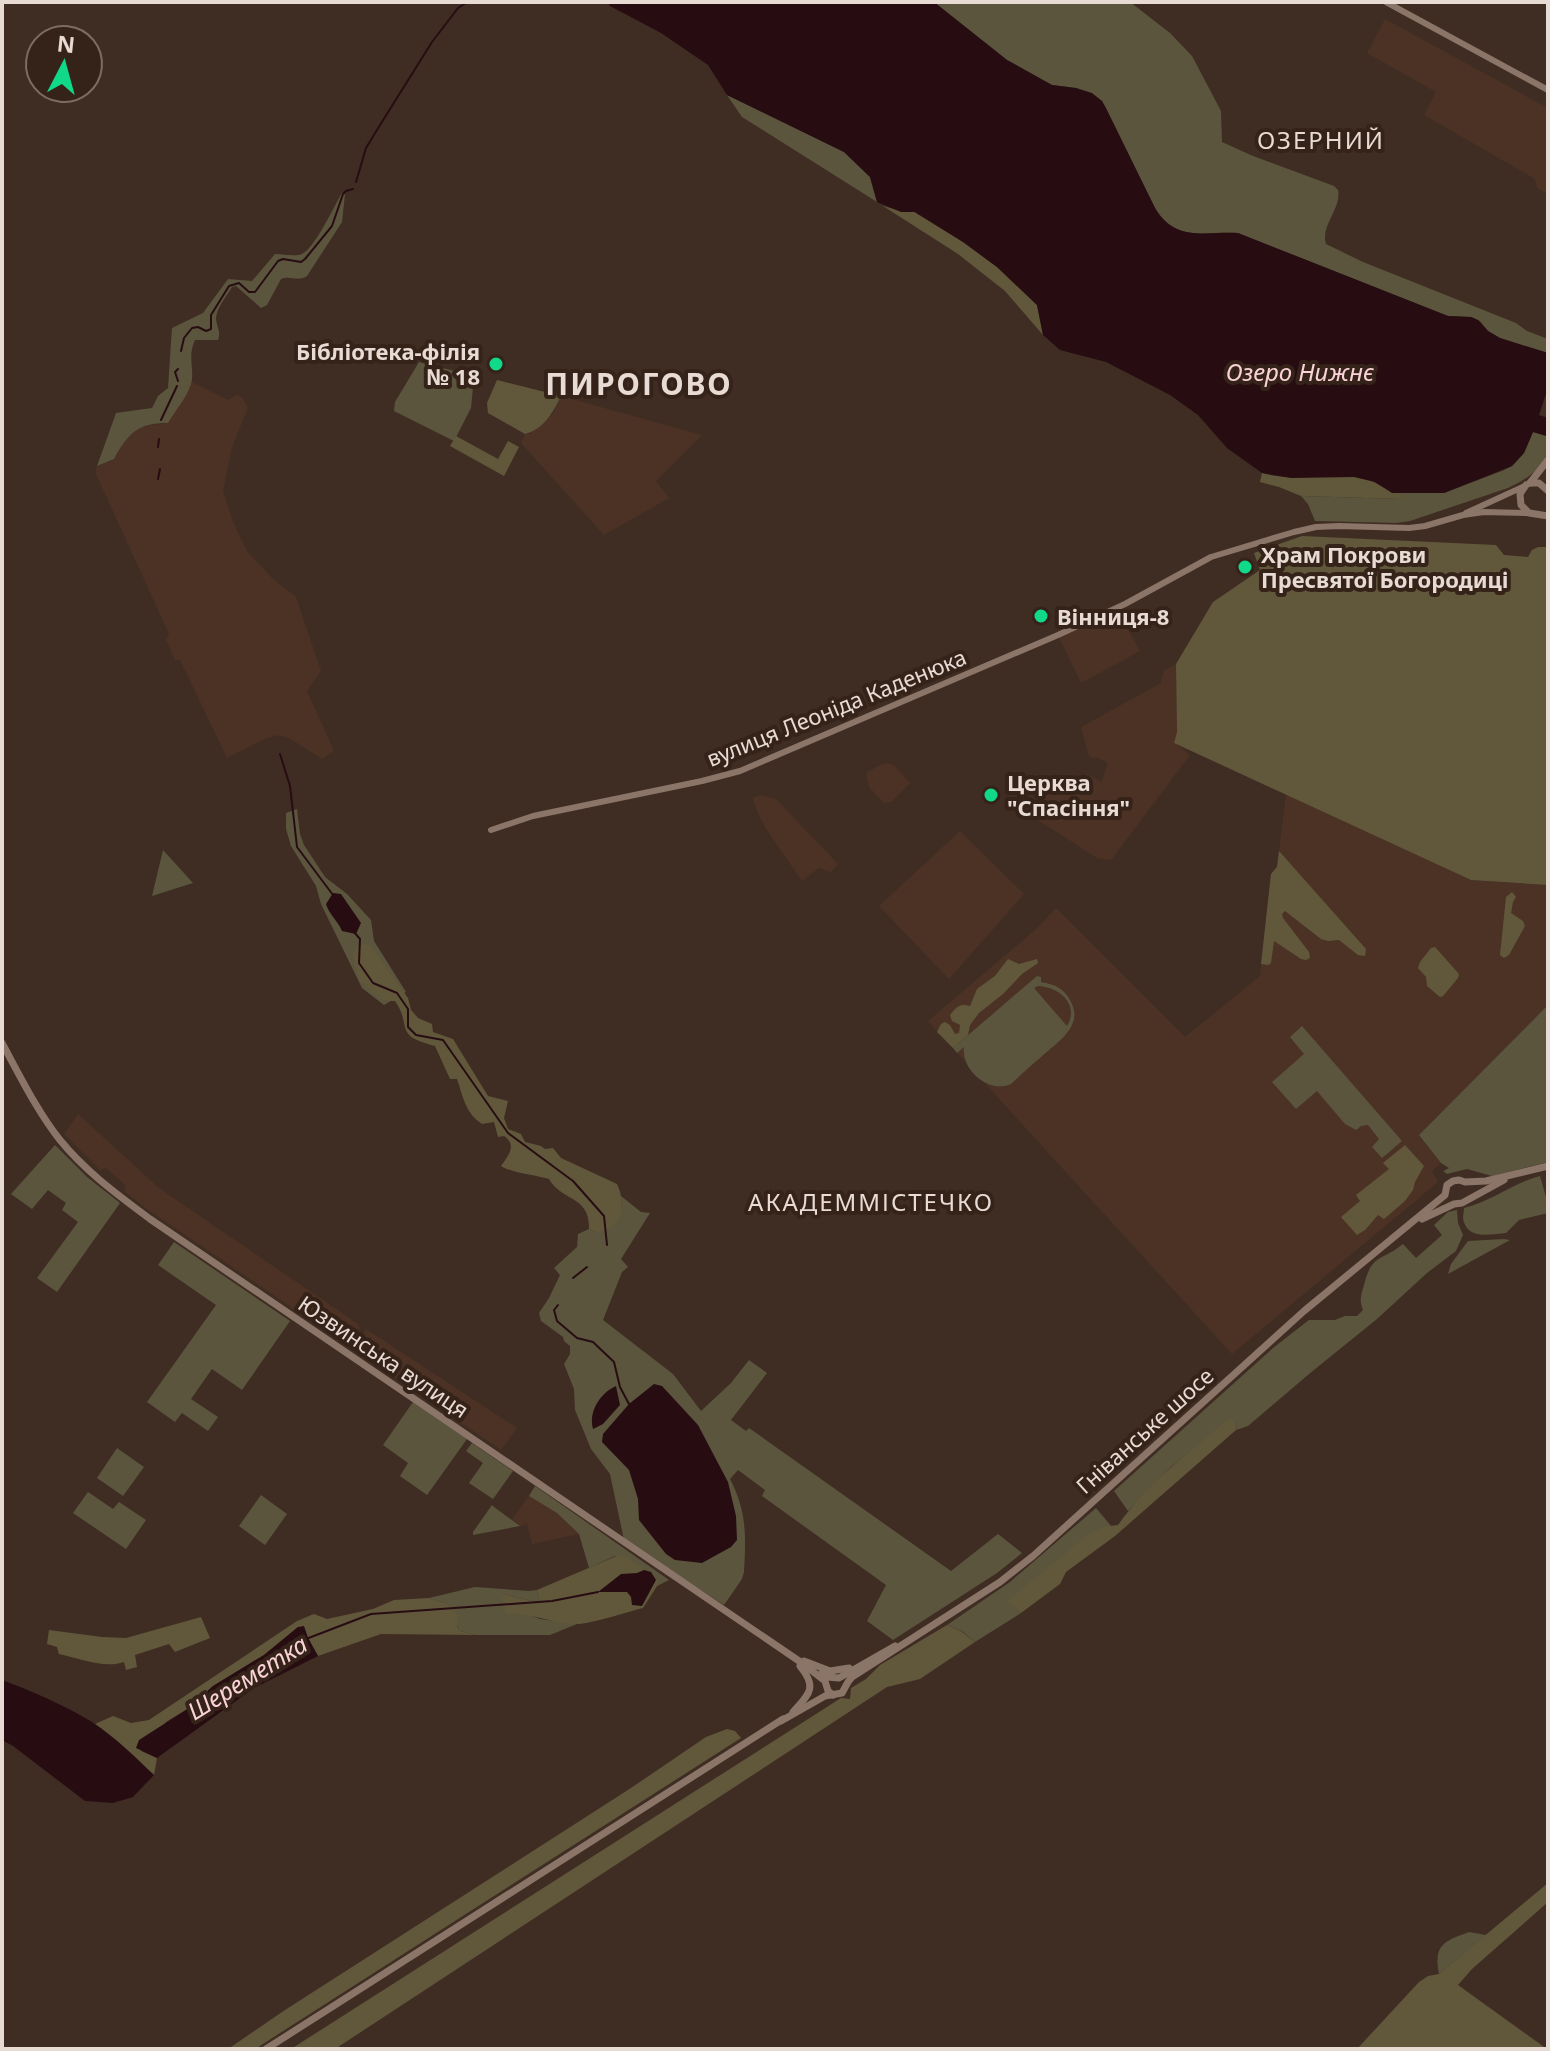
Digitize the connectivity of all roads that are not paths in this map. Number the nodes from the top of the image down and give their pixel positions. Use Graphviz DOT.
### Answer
graph roads {
  1 [pos="1386,2"];
  2 [pos="1548,90"];
  3 [pos="1548,460"];
  4 [pos="1528,484"];
  5 [pos="1548,491"];
  6 [pos="1548,506"];
  7 [pos="1532,513"];
  8 [pos="1463,515"];
  9 [pos="1548,516"];
  10 [pos="491,830"];
  11 [pos="2,1043"];
  12 [pos="1548,1166"];
  13 [pos="1532,1170"];
  14 [pos="1465,1182"];
  15 [pos="1445,1195"];
  16 [pos="1467,1200"];
  17 [pos="1454,1204"];
  18 [pos="1395,1236"];
  19 [pos="909,1640"];
  20 [pos="887,1650"];
  21 [pos="791,1655"];
  22 [pos="802,1663"];
  23 [pos="836,1678"];
  24 [pos="845,1688"];
  25 [pos="829,1690"];
  26 [pos="792,1713"];
  27 [pos="781,1721"];
  28 [pos="266,2049"];
  1 -- 2 [label="street"];
  3 -- 4 [label="main road"];
  4 -- 5 [label="main road"];
  4 -- 7 [label="main road"];
  4 -- 8 [label="street"];
  6 -- 7 [label="main road"];
  7 -- 8 [label="street"];
  7 -- 9 [label="main road"];
  8 -- 10 [label="street, вулиця Леоніда Каденюка"];
  11 -- 21 [label="main road, Юзвинська вулиця"];
  12 -- 13 [label="main road, Гніванське шосе"];
  13 -- 14 [label="main road, Гніванське шосе"];
  13 -- 16 [label="main road, Гніванське шосе"];
  14 -- 15 [label="main road, Гніванське шосе"];
  14 -- 16 [label="main road"];
  15 -- 17 [label="main road"];
  15 -- 18 [label="main road, Гніванське шосе"];
  16 -- 17 [label="main road, Гніванське шосе"];
  17 -- 18 [label="main road, Гніванське шосе"];
  18 -- 19 [label="main road, Гніванське шосе"];
  19 -- 20 [label="main road, Гніванське шосе"];
  19 -- 24 [label="main road, Гніванське шосе"];
  20 -- 21 [label="main road"];
  20 -- 23 [label="main road, Гніванське шосе"];
  21 -- 22 [label="main road"];
  21 -- 26 [label="main road"];
  22 -- 23 [label="main road"];
  22 -- 25 [label="main road"];
  23 -- 24 [label="main road"];
  23 -- 25 [label="main road"];
  24 -- 25 [label="main road"];
  25 -- 26 [label="main road"];
  25 -- 27 [label="main road"];
  26 -- 27 [label="main road"];
  27 -- 28 [label="main road"];
}
